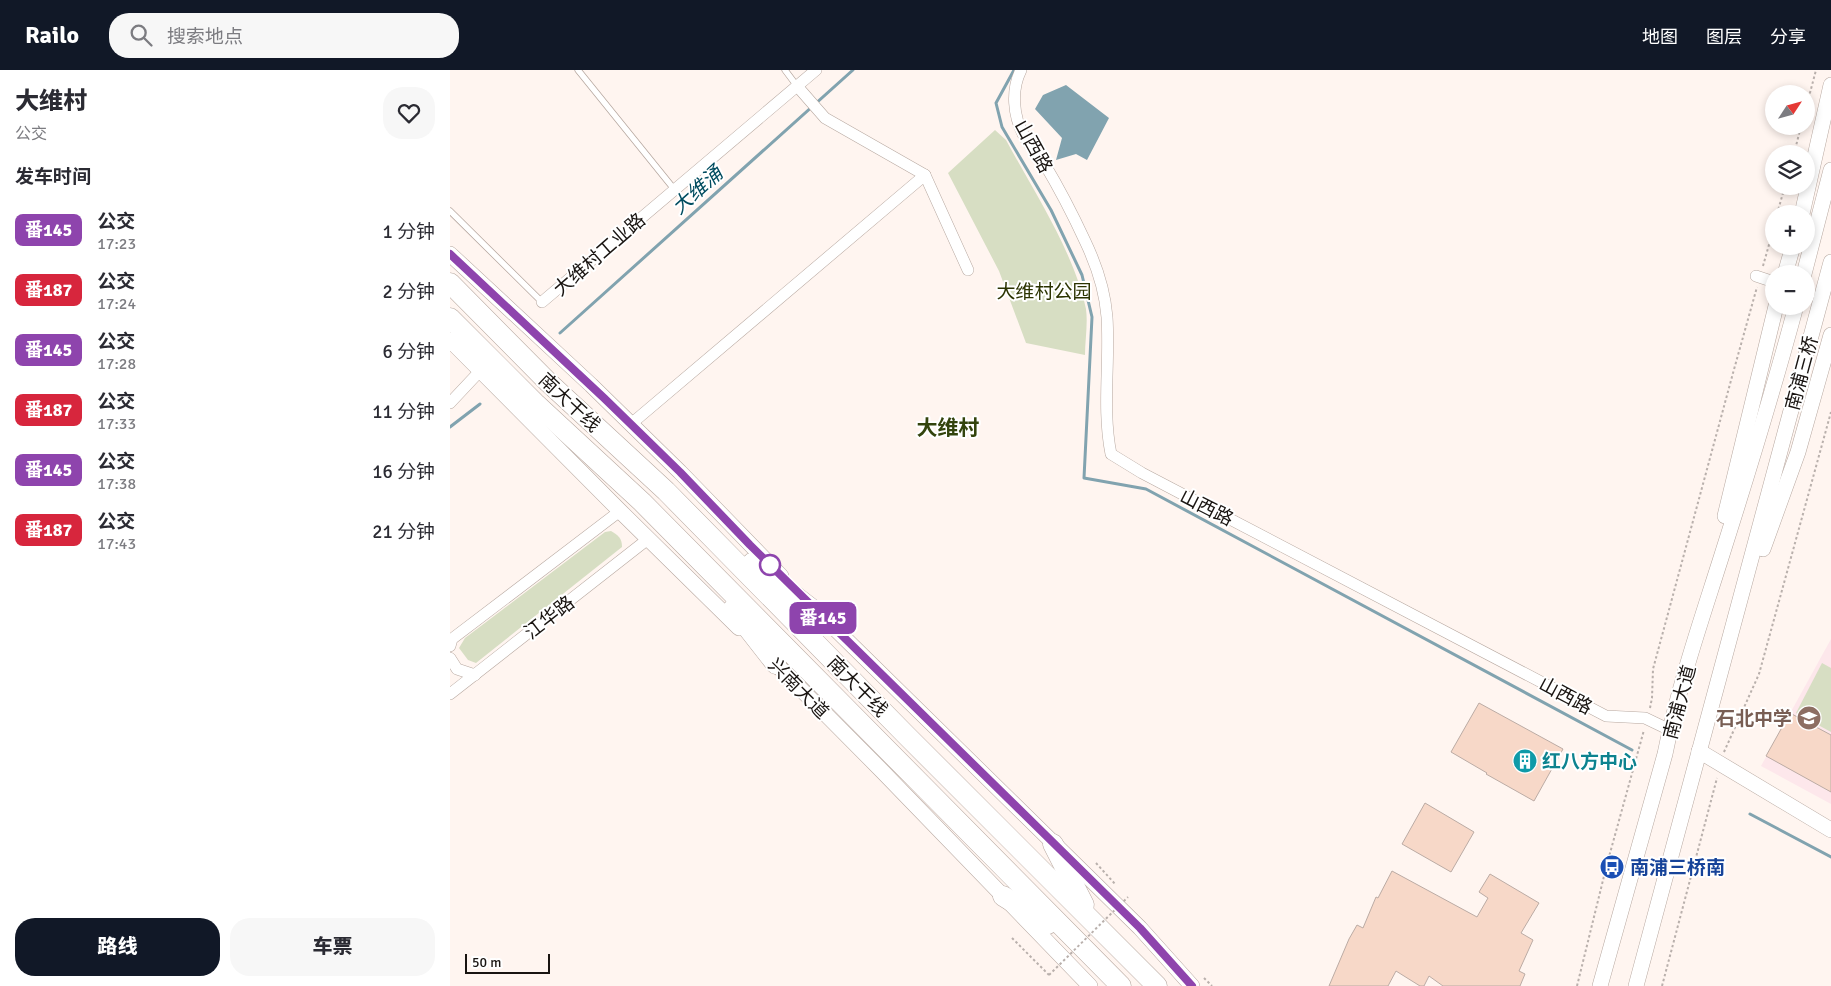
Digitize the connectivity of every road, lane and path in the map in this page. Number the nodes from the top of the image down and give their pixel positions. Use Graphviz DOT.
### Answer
graph roads {
  1 [pos="578,70"];
  2 [pos="784,70"];
  3 [pos="816,70"];
  4 [pos="1021,70"];
  5 [pos="1816,70"];
  6 [pos="1812,85"];
  7 [pos="1831,85"];
  8 [pos="797,86"];
  9 [pos="1831,170"];
  10 [pos="925,175"];
  11 [pos="674,189"];
  12 [pos="1804,205"];
  13 [pos="450,211"];
  14 [pos="450,254"];
  15 [pos="1766,255"];
  16 [pos="1765,260"];
  17 [pos="1831,262"];
  18 [pos="1806,265"];
  19 [pos="968,270"];
  20 [pos="1756,276"];
  21 [pos="1765,279"];
  22 [pos="450,283"];
  23 [pos="1754,297"];
  24 [pos="542,302"];
  25 [pos="1774,315"];
  26 [pos="1794,315"];
  27 [pos="450,318"];
  28 [pos="1831,338"];
  29 [pos="450,340"];
  30 [pos="480,371"];
  31 [pos="450,403"];
  32 [pos="1831,412"];
  33 [pos="1765,419"];
  34 [pos="631,424"];
  35 [pos="1787,427"];
  36 [pos="620,511"];
  37 [pos="688,513"];
  38 [pos="669,529"];
  39 [pos="648,539"];
  40 [pos="826,620"];
  41 [pos="1695,642"];
  42 [pos="450,646"];
  43 [pos="450,658"];
  44 [pos="1723,662"];
  45 [pos="776,664"];
  46 [pos="475,676"];
  47 [pos="450,694"];
  48 [pos="1652,698"];
  49 [pos="1670,730"];
  50 [pos="1643,734"];
  51 [pos="1699,751"];
  52 [pos="1721,758"];
  53 [pos="1717,776"];
  54 [pos="1831,830"];
  55 [pos="1052,844"];
  56 [pos="1096,863"];
  57 [pos="1121,890"];
  58 [pos="1003,896"];
  59 [pos="1128,897"];
  60 [pos="1093,922"];
  61 [pos="1012,938"];
  62 [pos="1075,940"];
  63 [pos="1090,986"];
  64 [pos="1120,986"];
  65 [pos="1157,986"];
  66 [pos="1192,986"];
  67 [pos="1577,986"];
  68 [pos="1600,986"];
  69 [pos="1636,986"];
  70 [pos="1662,986"];
  1 -- 11 [label="lane"];
  2 -- 8 [label="lane"];
  3 -- 8 [label="street, 大维村工业路"];
  4 -- 49 [label="street, 山西路"];
  5 -- 6 [label="path"];
  7 -- 12 [label="main road"];
  8 -- 10 [label="street"];
  8 -- 11 [label="street, 大维村工业路"];
  9 -- 18 [label="main road"];
  10 -- 19 [label="street"];
  10 -- 34 [label="street"];
  11 -- 24 [label="street, 大维村工业路"];
  13 -- 24 [label="lane"];
  14 -- 34 [label="main road"];
  15 -- 16 [label="path"];
  17 -- 35 [label="main road, 南浦三桥"];
  20 -- 21 [label="street"];
  22 -- 37 [label="highway, 南大干线"];
  23 -- 48 [label="path"];
  25 -- 41 [label="main road"];
  26 -- 33 [label="main road, 南浦三桥"];
  27 -- 38 [label="highway, 南大干线"];
  28 -- 44 [label="main road"];
  29 -- 30 [label="main road"];
  30 -- 31 [label="street"];
  30 -- 36 [label="main road, 兴南大道"];
  32 -- 52 [label="path"];
  33 -- 41 [label="main road, 南浦大道"];
  34 -- 40 [label="main road"];
  35 -- 44 [label="main road, 南浦大道"];
  36 -- 39 [label="main road, 兴南大道"];
  36 -- 42 [label="street"];
  37 -- 40 [label="highway"];
  37 -- 60 [label="highway, 南大干线"];
  38 -- 45 [label="highway"];
  38 -- 62 [label="highway, 南大干线"];
  39 -- 45 [label="main road, 兴南大道"];
  39 -- 46 [label="street, 江华路"];
  40 -- 55 [label="main road"];
  41 -- 49 [label="main road, 南浦大道"];
  43 -- 46 [label="street"];
  44 -- 51 [label="main road, 南浦大道"];
  45 -- 58 [label="main road, 兴南大道"];
  46 -- 47 [label="street, 江华路"];
  49 -- 68 [label="main road, 南浦大道"];
  50 -- 67 [label="path"];
  51 -- 54 [label="main road"];
  51 -- 69 [label="main road, 南浦大道"];
  53 -- 70 [label="path"];
  55 -- 60 [label="highway"];
  55 -- 66 [label="main road"];
  56 -- 57 [label="path"];
  58 -- 62 [label="highway"];
  58 -- 63 [label="main road, 兴南大道"];
  59 -- 61 [label="path, bridge"];
  60 -- 65 [label="highway, 南大干线"];
  62 -- 64 [label="highway, 南大干线"];
}
